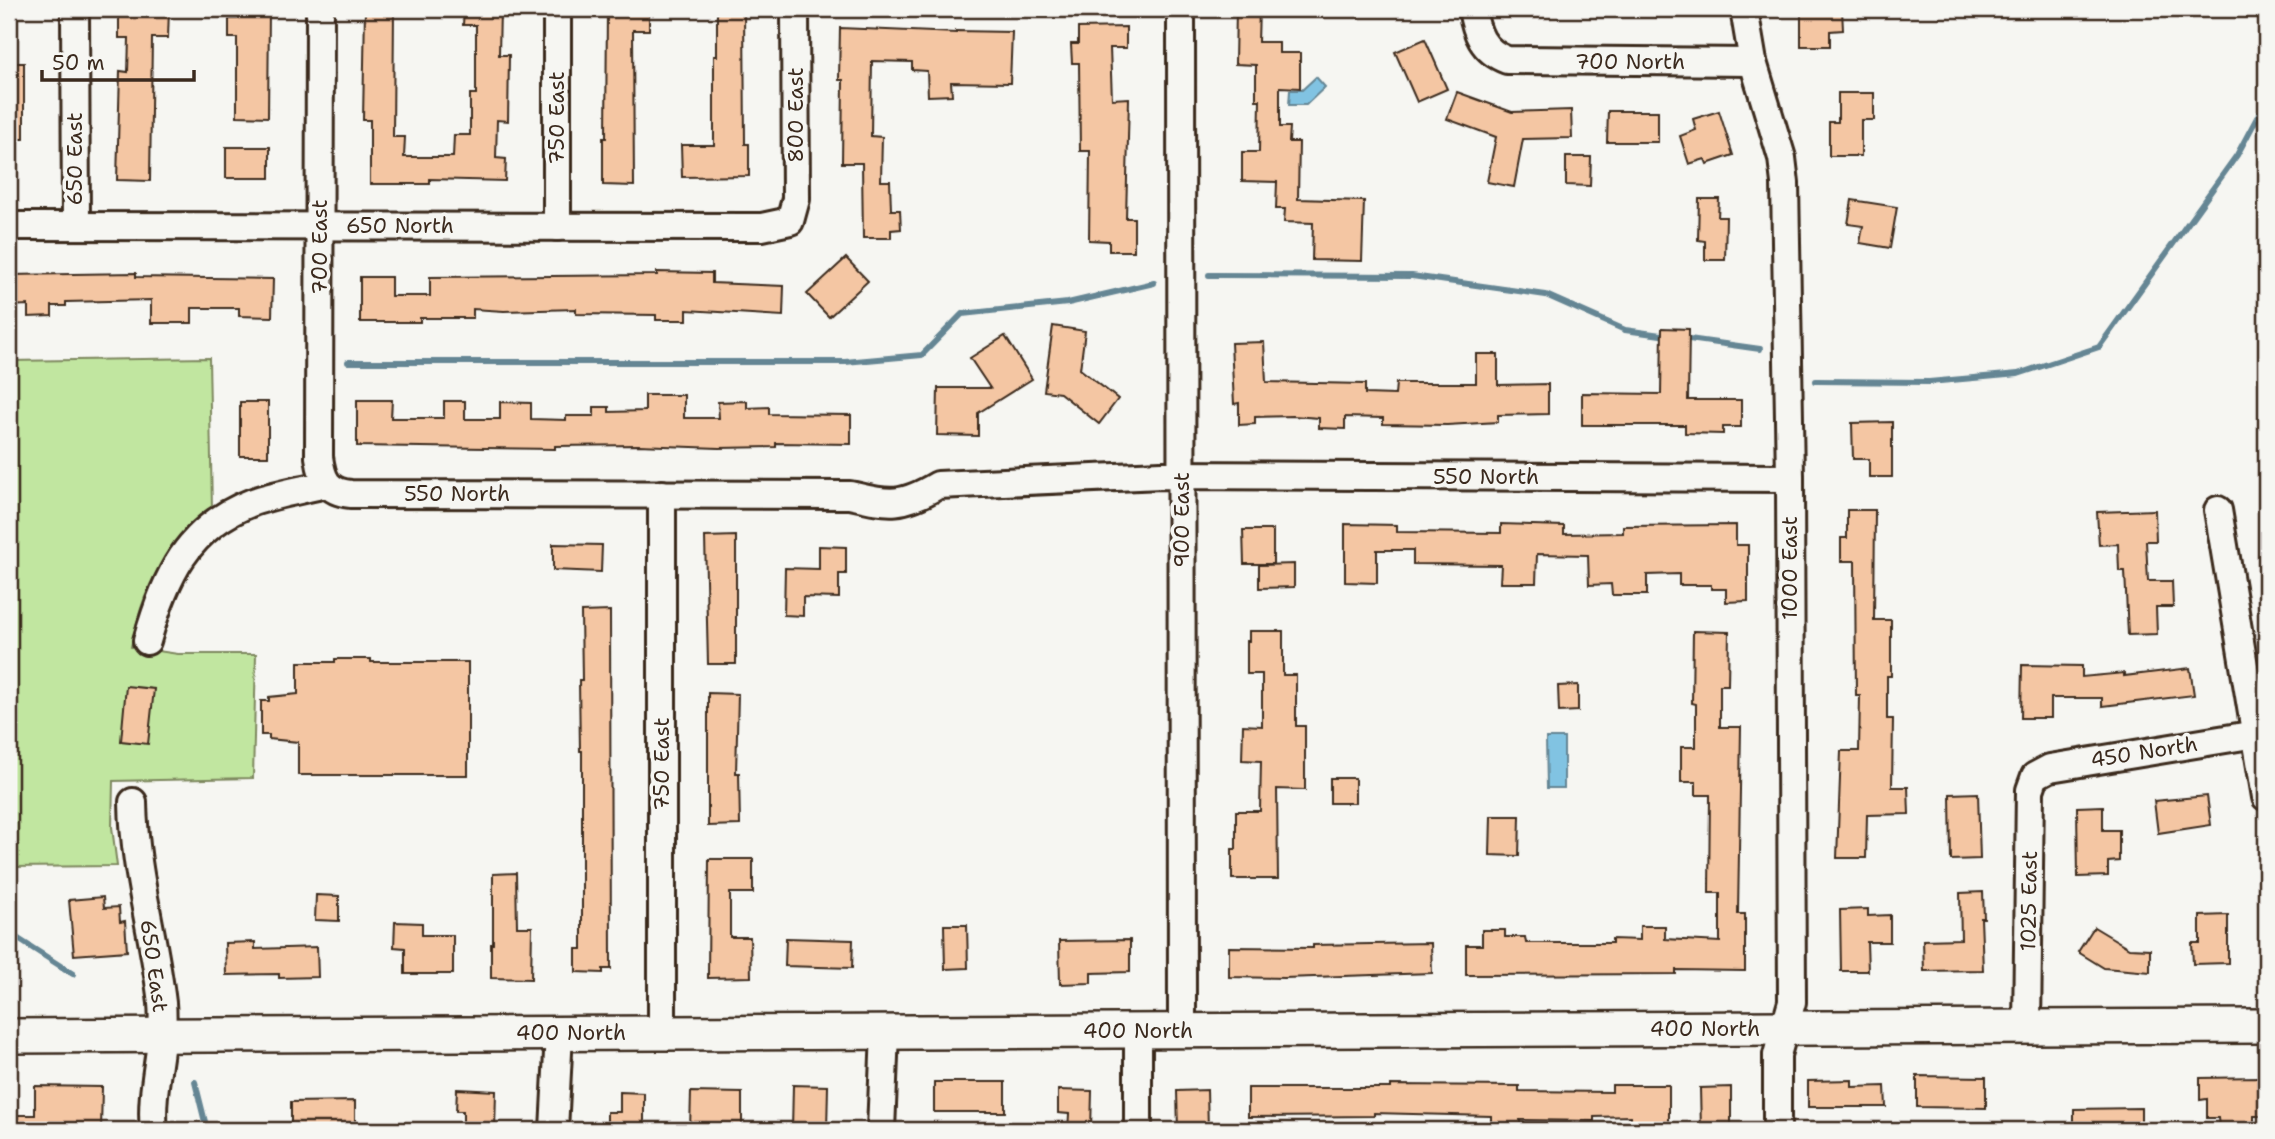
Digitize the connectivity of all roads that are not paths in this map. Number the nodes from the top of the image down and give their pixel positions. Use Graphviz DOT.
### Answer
graph roads {
  1 [pos="75,9"];
  2 [pos="320,9"];
  3 [pos="557,9"];
  4 [pos="795,9"];
  5 [pos="1181,9"];
  6 [pos="1472,9"];
  7 [pos="1744,9"];
  8 [pos="1753,62"];
  9 [pos="790,221"];
  10 [pos="9,226"];
  11 [pos="75,226"];
  12 [pos="320,226"];
  13 [pos="557,227"];
  14 [pos="1182,476"];
  15 [pos="1790,478"];
  16 [pos="326,484"];
  17 [pos="662,494"];
  18 [pos="2218,510"];
  19 [pos="147,641"];
  20 [pos="2256,734"];
  21 [pos="2035,776"];
  22 [pos="2266,797"];
  23 [pos="133,802"];
  24 [pos="2266,1026"];
  25 [pos="2027,1027"];
  26 [pos="1784,1028"];
  27 [pos="1138,1030"];
  28 [pos="1182,1030"];
  29 [pos="885,1032"];
  30 [pos="559,1033"];
  31 [pos="662,1033"];
  32 [pos="161,1035"];
  33 [pos="9,1036"];
  34 [pos="154,1130"];
  35 [pos="554,1130"];
  36 [pos="881,1130"];
  37 [pos="1138,1130"];
  38 [pos="1777,1130"];
  1 -- 11 [label="street, 650 East"];
  2 -- 12 [label="street, 700 East"];
  3 -- 13 [label="street, 750 East"];
  4 -- 9 [label="street, 800 East"];
  5 -- 14 [label="street, 900 East"];
  6 -- 8 [label="street, 700 North"];
  7 -- 8 [label="street, 1000 East"];
  8 -- 15 [label="street, 1000 East"];
  9 -- 13 [label="street, 650 North"];
  10 -- 11 [label="street, 650 North"];
  11 -- 12 [label="street, 650 North"];
  12 -- 13 [label="street, 650 North"];
  12 -- 16 [label="street, 700 East"];
  14 -- 15 [label="street, 550 North"];
  14 -- 17 [label="street, 550 North"];
  14 -- 28 [label="street, 900 East"];
  15 -- 26 [label="street, 1000 East"];
  16 -- 17 [label="street, 550 North"];
  16 -- 19 [label="street"];
  17 -- 31 [label="street, 750 East"];
  18 -- 20 [label="street"];
  20 -- 21 [label="street, 450 North"];
  20 -- 22 [label="street"];
  21 -- 25 [label="street, 1025 East"];
  23 -- 32 [label="street, 650 East"];
  24 -- 25 [label="main road, 400 North"];
  25 -- 26 [label="main road, 400 North"];
  26 -- 28 [label="main road, 400 North"];
  26 -- 38 [label="street, 1000 East"];
  27 -- 28 [label="main road, 400 North"];
  27 -- 29 [label="main road, 400 North"];
  27 -- 37 [label="street"];
  29 -- 31 [label="main road, 400 North"];
  29 -- 36 [label="street"];
  30 -- 31 [label="main road, 400 North"];
  30 -- 32 [label="main road, 400 North"];
  30 -- 35 [label="street"];
  32 -- 33 [label="main road, 400 North"];
  32 -- 34 [label="street, 650 East"];
}
